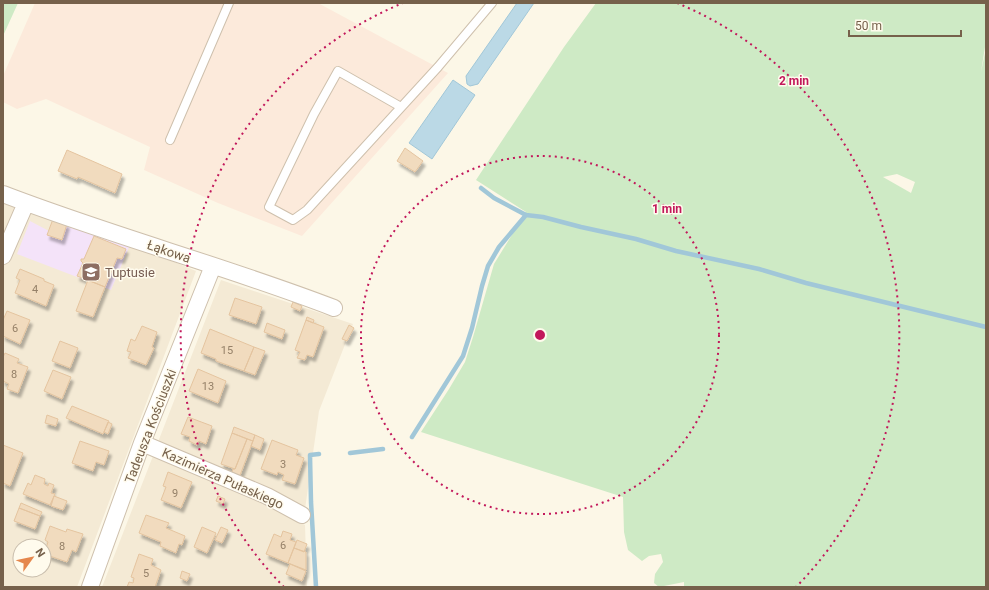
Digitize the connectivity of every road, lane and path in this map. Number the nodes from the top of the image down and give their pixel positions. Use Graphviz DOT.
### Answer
graph roads {
  1 [pos="229,3"];
  2 [pos="492,3"];
  3 [pos="401,107"];
  4 [pos="170,140"];
  5 [pos="3,194"];
  6 [pos="26,203"];
  7 [pos="3,256"];
  8 [pos="213,266"];
  9 [pos="334,308"];
  10 [pos="142,443"];
  11 [pos="302,515"];
  12 [pos="90,587"];
  1 -- 4 [label="lane"];
  2 -- 3 [label="lane"];
  3 -- 3 [label="lane"];
  5 -- 6 [label="street, Łąkowa"];
  6 -- 7 [label="street"];
  6 -- 8 [label="street, Łąkowa"];
  8 -- 9 [label="street, Łąkowa"];
  8 -- 10 [label="street, Tadeusza Kościuszki"];
  10 -- 11 [label="street, Kazimierza Pułaskiego"];
  10 -- 12 [label="street, Tadeusza Kościuszki"];
}
